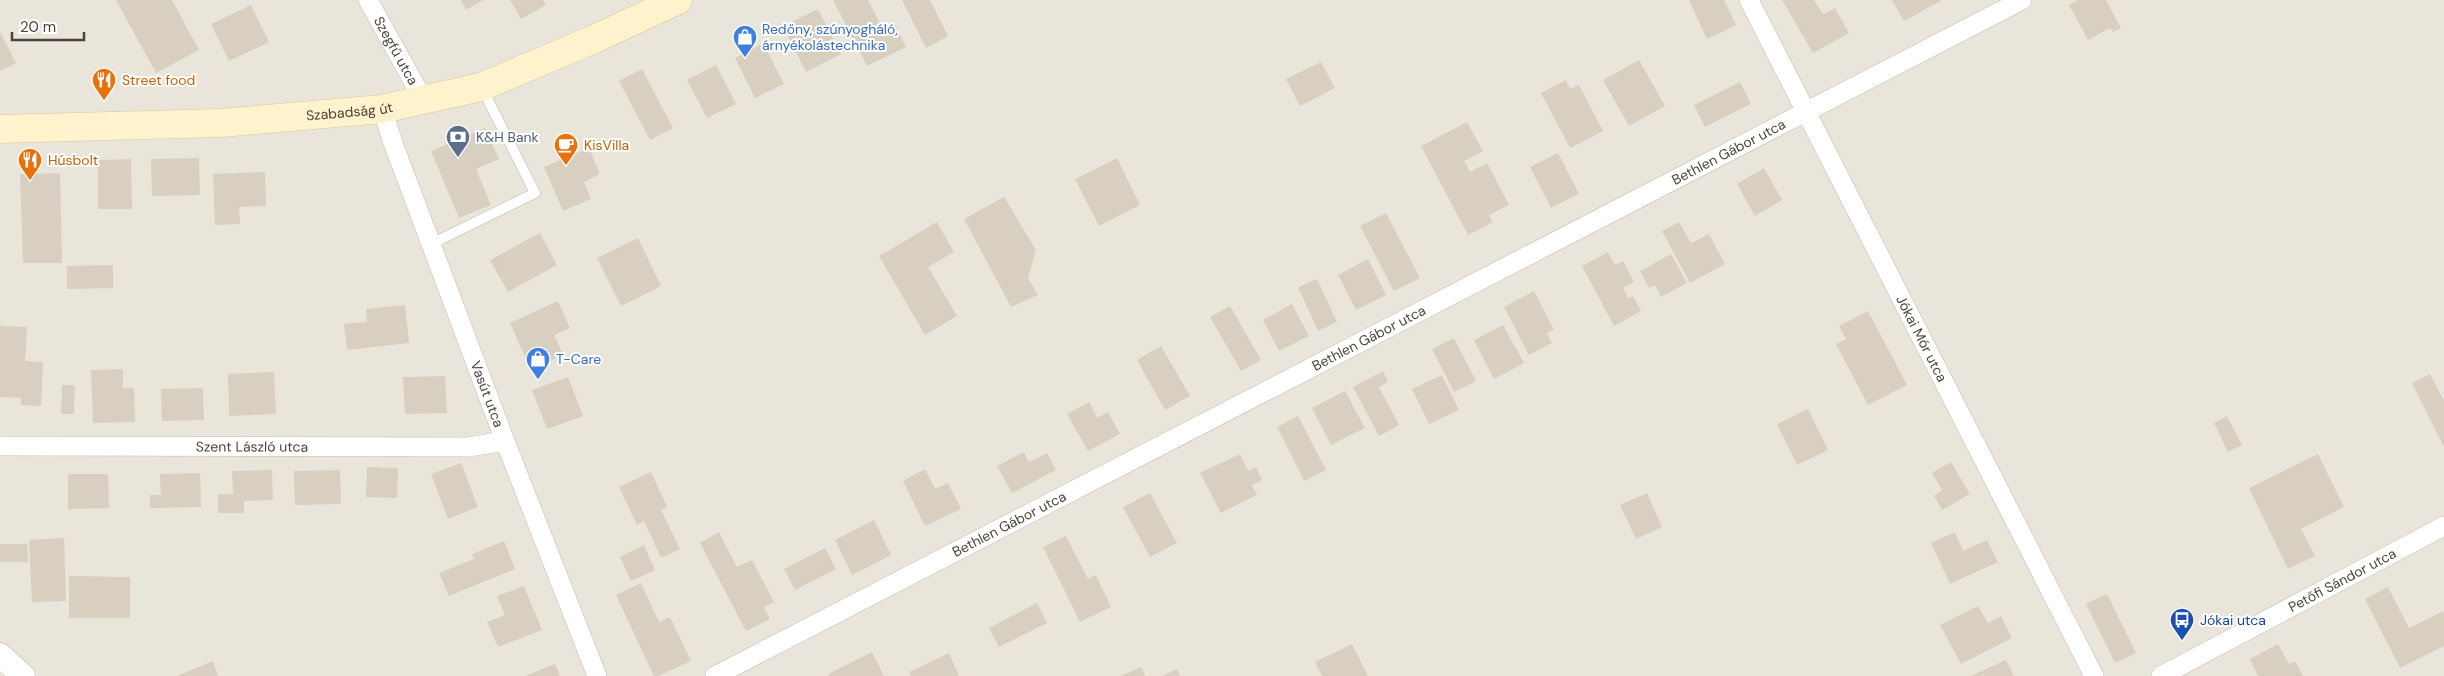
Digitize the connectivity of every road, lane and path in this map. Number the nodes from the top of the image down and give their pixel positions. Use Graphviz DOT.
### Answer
graph roads {
  1 [pos="368,0"];
  2 [pos="678,0"];
  3 [pos="1749,0"];
  4 [pos="2022,0"];
  5 [pos="481,87"];
  6 [pos="424,101"];
  7 [pos="382,109"];
  8 [pos="1807,113"];
  9 [pos="0,129"];
  10 [pos="431,244"];
  11 [pos="505,441"];
  12 [pos="0,446"];
  13 [pos="2444,526"];
  14 [pos="0,655"];
  15 [pos="23,676"];
  16 [pos="597,676"];
  17 [pos="715,676"];
  18 [pos="2094,676"];
  19 [pos="2161,676"];
  1 -- 6 [label="street, Szegfű utca"];
  2 -- 5 [label="main road, Szabadság út"];
  3 -- 8 [label="street, Jókai Mór utca"];
  4 -- 8 [label="street, Bethlen Gábor utca"];
  5 -- 6 [label="main road, Szabadság út"];
  5 -- 10 [label="lane"];
  6 -- 7 [label="main road, Szabadság út"];
  7 -- 9 [label="main road, Szabadság út"];
  7 -- 10 [label="street, Vasút utca"];
  8 -- 17 [label="street, Bethlen Gábor utca"];
  8 -- 18 [label="street, Jókai Mór utca"];
  10 -- 11 [label="street, Vasút utca"];
  11 -- 12 [label="street, Szent László utca"];
  11 -- 16 [label="street, Vasút utca"];
  13 -- 19 [label="street, Petőfi Sándor utca"];
  14 -- 15 [label="street"];
}
